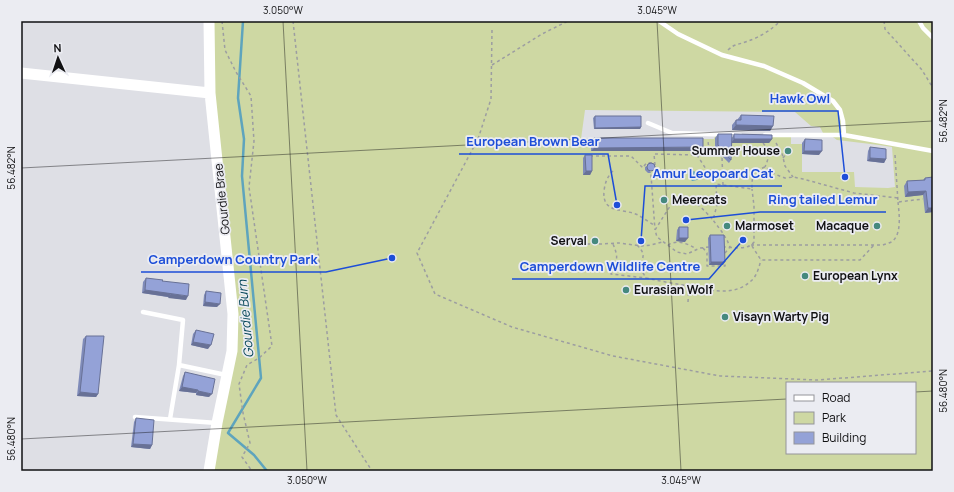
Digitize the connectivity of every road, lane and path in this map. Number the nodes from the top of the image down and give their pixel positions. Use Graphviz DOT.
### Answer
graph roads {
  1 [pos="209,21"];
  2 [pos="222,21"];
  3 [pos="293,21"];
  4 [pos="568,21"];
  5 [pos="659,21"];
  6 [pos="780,21"];
  7 [pos="884,21"];
  8 [pos="919,21"];
  9 [pos="492,30"];
  10 [pos="933,38"];
  11 [pos="722,55"];
  12 [pos="492,66"];
  13 [pos="21,73"];
  14 [pos="933,88"];
  15 [pos="210,93"];
  16 [pos="648,123"];
  17 [pos="748,135"];
  18 [pos="763,135"];
  19 [pos="844,135"];
  20 [pos="708,140"];
  21 [pos="763,143"];
  22 [pos="776,143"];
  23 [pos="709,150"];
  24 [pos="933,151"];
  25 [pos="786,154"];
  26 [pos="697,155"];
  27 [pos="895,155"];
  28 [pos="587,156"];
  29 [pos="722,157"];
  30 [pos="730,157"];
  31 [pos="783,158"];
  32 [pos="655,165"];
  33 [pos="765,167"];
  34 [pos="613,171"];
  35 [pos="793,177"];
  36 [pos="716,184"];
  37 [pos="723,185"];
  38 [pos="752,189"];
  39 [pos="898,198"];
  40 [pos="923,199"];
  41 [pos="898,202"];
  42 [pos="713,220"];
  43 [pos="654,225"];
  44 [pos="654,230"];
  45 [pos="663,242"];
  46 [pos="612,243"];
  47 [pos="587,244"];
  48 [pos="637,245"];
  49 [pos="668,245"];
  50 [pos="751,245"];
  51 [pos="874,245"];
  52 [pos="711,247"];
  53 [pos="718,247"];
  54 [pos="730,247"];
  55 [pos="703,248"];
  56 [pos="696,250"];
  57 [pos="724,253"];
  58 [pos="725,259"];
  59 [pos="761,260"];
  60 [pos="646,278"];
  61 [pos="688,286"];
  62 [pos="688,302"];
  63 [pos="143,312"];
  64 [pos="179,365"];
  65 [pos="933,371"];
  66 [pos="227,375"];
  67 [pos="136,417"];
  68 [pos="170,419"];
  69 [pos="217,423"];
  70 [pos="210,471"];
  71 [pos="252,471"];
  72 [pos="372,471"];
  1 -- 15 [label="street, Gourdie Brae"];
  2 -- 71 [label="path"];
  3 -- 72 [label="path"];
  4 -- 12 [label="path"];
  5 -- 11 [label="lane"];
  6 -- 11 [label="path"];
  7 -- 14 [label="path"];
  8 -- 10 [label="lane"];
  9 -- 12 [label="path"];
  11 -- 19 [label="lane"];
  12 -- 65 [label="path"];
  13 -- 15 [label="street"];
  15 -- 66 [label="street, Gourdie Brae"];
  16 -- 17 [label="lane"];
  18 -- 19 [label="lane"];
  19 -- 24 [label="lane"];
  20 -- 23 [label="path"];
  21 -- 33 [label="path"];
  22 -- 31 [label="path"];
  23 -- 26 [label="path"];
  23 -- 29 [label="path"];
  25 -- 31 [label="path"];
  26 -- 32 [label="path"];
  26 -- 36 [label="path"];
  27 -- 39 [label="path"];
  28 -- 32 [label="path"];
  29 -- 30 [label="path"];
  29 -- 37 [label="path"];
  31 -- 35 [label="path"];
  32 -- 43 [label="path"];
  33 -- 35 [label="path"];
  33 -- 38 [label="path"];
  34 -- 43 [label="path"];
  35 -- 39 [label="path"];
  36 -- 37 [label="path"];
  36 -- 42 [label="path"];
  37 -- 38 [label="path"];
  38 -- 50 [label="path"];
  39 -- 41 [label="path"];
  40 -- 41 [label="path"];
  41 -- 51 [label="path"];
  42 -- 44 [label="path"];
  42 -- 54 [label="path"];
  43 -- 44 [label="path"];
  44 -- 45 [label="path"];
  45 -- 48 [label="path"];
  45 -- 49 [label="path"];
  46 -- 47 [label="path"];
  46 -- 48 [label="path"];
  46 -- 60 [label="path"];
  48 -- 60 [label="path"];
  49 -- 56 [label="path"];
  49 -- 56 [label="path"];
  50 -- 51 [label="path"];
  50 -- 54 [label="path"];
  50 -- 59 [label="path"];
  51 -- 59 [label="path"];
  52 -- 55 [label="path"];
  53 -- 54 [label="path"];
  54 -- 57 [label="path"];
  55 -- 56 [label="path"];
  55 -- 58 [label="path"];
  59 -- 61 [label="path"];
  60 -- 61 [label="path"];
  61 -- 62 [label="path"];
  63 -- 64 [label="lane"];
  64 -- 66 [label="lane"];
  64 -- 68 [label="lane"];
  66 -- 69 [label="street, Gourdie Brae"];
  67 -- 68 [label="lane"];
  68 -- 69 [label="lane"];
  69 -- 70 [label="street, Gourdie Brae"];
}
